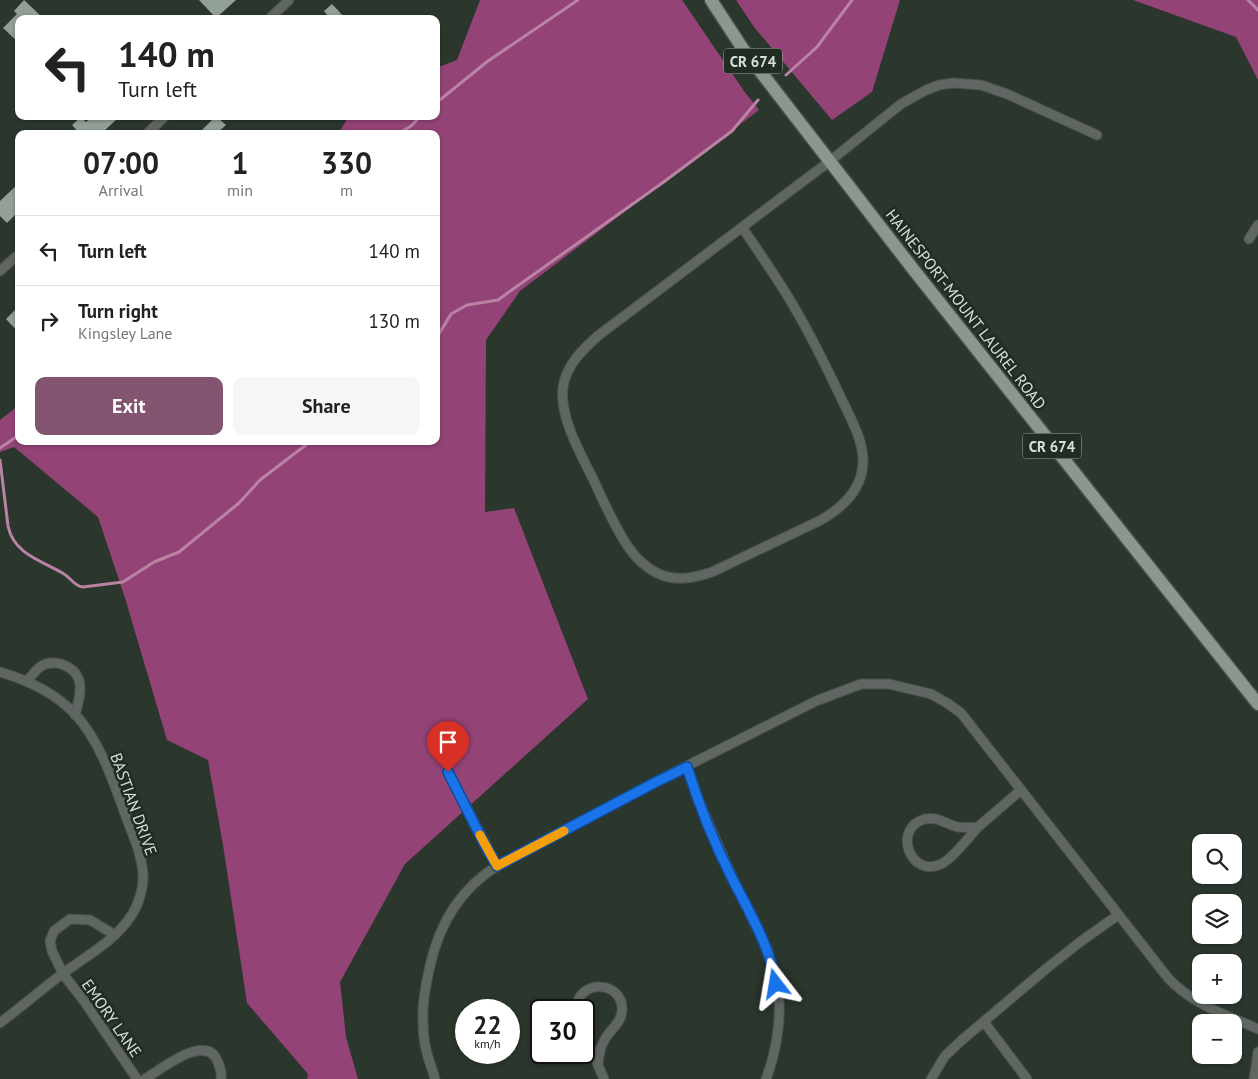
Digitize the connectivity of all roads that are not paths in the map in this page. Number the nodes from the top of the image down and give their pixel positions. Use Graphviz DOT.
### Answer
graph roads {
  1 [pos="289,0"];
  2 [pos="711,0"];
  3 [pos="273,15"];
  4 [pos="161,120"];
  5 [pos="151,130"];
  6 [pos="1097,135"];
  7 [pos="830,161"];
  8 [pos="1258,225"];
  9 [pos="742,227"];
  10 [pos="1249,239"];
  11 [pos="15,258"];
  12 [pos="0,271"];
  13 [pos="0,672"];
  14 [pos="27,681"];
  15 [pos="1258,704"];
  16 [pos="75,715"];
  17 [pos="687,767"];
  18 [pos="448,772"];
  19 [pos="1021,790"];
  20 [pos="978,827"];
  21 [pos="497,866"];
  22 [pos="1118,915"];
  23 [pos="116,935"];
  24 [pos="63,974"];
  25 [pos="579,999"];
  26 [pos="984,1022"];
  27 [pos="0,1023"];
  28 [pos="1258,1029"];
  29 [pos="1258,1052"];
  30 [pos="595,1057"];
  31 [pos="598,1064"];
  32 [pos="137,1079"];
  33 [pos="145,1079"];
  34 [pos="221,1079"];
  35 [pos="435,1079"];
  36 [pos="604,1079"];
  37 [pos="766,1079"];
  38 [pos="931,1079"];
  39 [pos="1027,1079"];
  40 [pos="1254,1079"];
  1 -- 3 [label="street"];
  2 -- 7 [label="main road, HAINESPORT-MOUNT LAUREL ROAD / CR 674"];
  4 -- 5 [label="street"];
  6 -- 7 [label="street"];
  7 -- 9 [label="street"];
  7 -- 15 [label="main road, HAINESPORT-MOUNT LAUREL ROAD / CR 674"];
  8 -- 10 [label="street"];
  9 -- 9 [label="street"];
  11 -- 12 [label="street"];
  13 -- 14 [label="street, BASTIAN DRIVE"];
  14 -- 16 [label="street, BASTIAN DRIVE"];
  14 -- 16 [label="street"];
  16 -- 23 [label="street, BASTIAN DRIVE"];
  17 -- 19 [label="street"];
  17 -- 21 [label="street"];
  17 -- 37 [label="street"];
  18 -- 21 [label="street"];
  19 -- 20 [label="street"];
  19 -- 22 [label="street"];
  20 -- 20 [label="street"];
  21 -- 35 [label="street"];
  22 -- 26 [label="street"];
  22 -- 28 [label="street"];
  23 -- 24 [label="street, BASTIAN DRIVE"];
  23 -- 24 [label="street, EMORY LANE"];
  24 -- 27 [label="street, BASTIAN DRIVE"];
  24 -- 32 [label="street, EMORY LANE"];
  25 -- 31 [label="street"];
  26 -- 38 [label="street"];
  26 -- 39 [label="street"];
  29 -- 40 [label="street"];
  30 -- 31 [label="street"];
  31 -- 36 [label="street"];
  33 -- 34 [label="street"];
}
